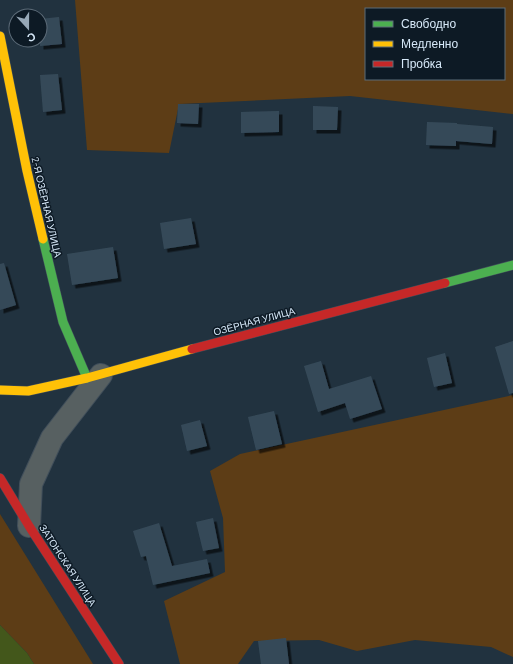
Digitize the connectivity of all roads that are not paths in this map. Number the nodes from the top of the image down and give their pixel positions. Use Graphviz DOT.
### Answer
graph roads {
  1 [pos="0,36"];
  2 [pos="513,265"];
  3 [pos="94,376"];
  4 [pos="0,390"];
  5 [pos="0,478"];
  6 [pos="29,526"];
  7 [pos="119,664"];
  1 -- 3 [label="street, 2-Я ОЗЁРНАЯ УЛИЦА"];
  2 -- 3 [label="street, ОЗЁРНАЯ УЛИЦА"];
  3 -- 4 [label="street, ОЗЁРНАЯ УЛИЦА"];
  3 -- 6 [label="street"];
  5 -- 6 [label="street, ЗАТОНСКАЯ УЛИЦА"];
  6 -- 7 [label="street, ЗАТОНСКАЯ УЛИЦА"];
}
